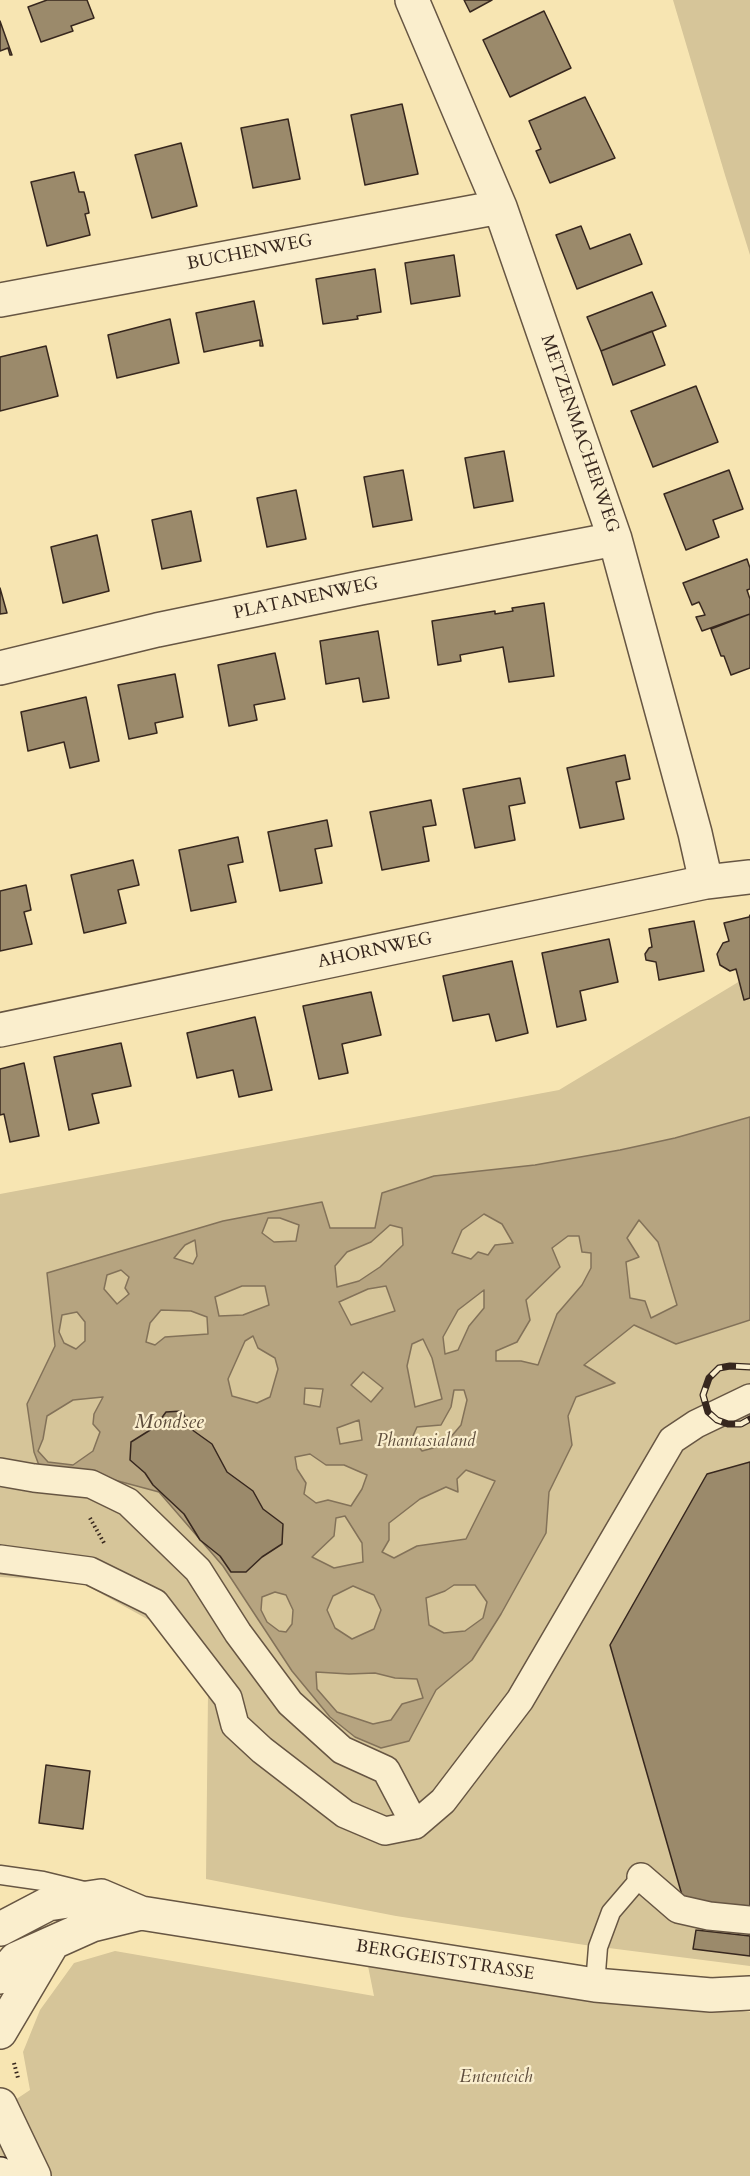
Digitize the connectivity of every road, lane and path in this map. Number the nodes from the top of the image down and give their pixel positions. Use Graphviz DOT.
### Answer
graph roads {
  1 [pos="412,0"];
  2 [pos="500,207"];
  3 [pos="0,300"];
  4 [pos="615,539"];
  5 [pos="0,668"];
  6 [pos="750,877"];
  7 [pos="706,882"];
  8 [pos="0,1030"];
  9 [pos="750,1398"];
  10 [pos="0,1472"];
  11 [pos="85,1510"];
  12 [pos="106,1545"];
  13 [pos="0,1559"];
  14 [pos="415,1825"];
  15 [pos="0,1875"];
  16 [pos="641,1877"];
  17 [pos="101,1896"];
  18 [pos="141,1913"];
  19 [pos="750,1920"];
  20 [pos="0,1929"];
  21 [pos="52,1944"];
  22 [pos="0,1977"];
  23 [pos="595,1984"];
  24 [pos="750,1993"];
  25 [pos="0,2032"];
  26 [pos="0,2105"];
  27 [pos="34,2176"];
  1 -- 2 [label="street, METZENMACHERWEG"];
  2 -- 3 [label="street, BUCHENWEG"];
  2 -- 4 [label="street, METZENMACHERWEG"];
  4 -- 5 [label="street, PLATANENWEG"];
  4 -- 7 [label="street, METZENMACHERWEG"];
  6 -- 7 [label="street, AHORNWEG"];
  7 -- 8 [label="street, AHORNWEG"];
  9 -- 14 [label="street"];
  10 -- 14 [label="street"];
  11 -- 12 [label="path"];
  13 -- 14 [label="street"];
  15 -- 17 [label="lane, BERGGEISTSTRASSE"];
  16 -- 19 [label="street"];
  16 -- 23 [label="lane"];
  17 -- 18 [label="street, BERGGEISTSTRASSE"];
  17 -- 20 [label="street"];
  18 -- 21 [label="street, BERGGEISTSTRASSE"];
  18 -- 23 [label="street, BERGGEISTSTRASSE"];
  21 -- 22 [label="street, BERGGEISTSTRASSE"];
  21 -- 25 [label="street"];
  23 -- 24 [label="street, BERGGEISTSTRASSE"];
  26 -- 27 [label="street"];
}
